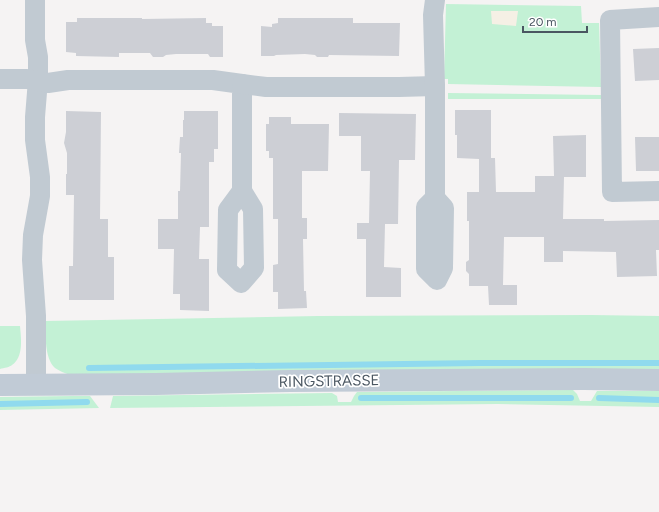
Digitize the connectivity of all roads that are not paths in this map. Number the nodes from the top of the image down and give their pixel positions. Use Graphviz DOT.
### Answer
graph roads {
  1 [pos="35,0"];
  2 [pos="435,0"];
  3 [pos="659,17"];
  4 [pos="0,79"];
  5 [pos="38,80"];
  6 [pos="242,84"];
  7 [pos="434,86"];
  8 [pos="242,191"];
  9 [pos="659,191"];
  10 [pos="435,198"];
  11 [pos="659,380"];
  12 [pos="36,385"];
  13 [pos="0,386"];
  1 -- 5 [label="street"];
  2 -- 7 [label="street"];
  3 -- 9 [label="street"];
  4 -- 5 [label="street"];
  5 -- 6 [label="street"];
  5 -- 12 [label="street"];
  6 -- 7 [label="street"];
  6 -- 8 [label="street"];
  7 -- 10 [label="street"];
  8 -- 8 [label="street"];
  11 -- 12 [label="main road, RINGSTRASSE"];
  12 -- 13 [label="main road, RINGSTRASSE"];
}
